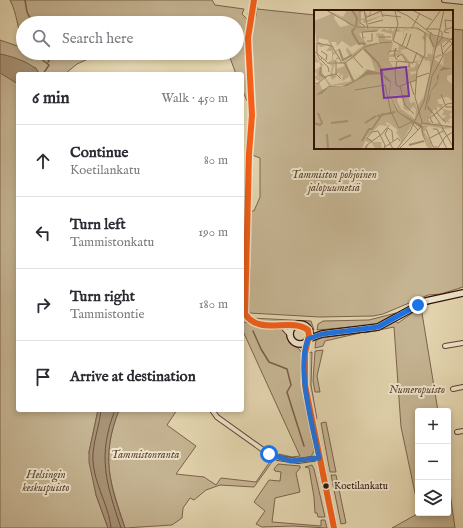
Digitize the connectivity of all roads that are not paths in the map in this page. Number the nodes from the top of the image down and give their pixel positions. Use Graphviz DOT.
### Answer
graph roads {
  1 [pos="254,0"];
  2 [pos="444,0"];
  3 [pos="463,2"];
  4 [pos="250,16"];
  5 [pos="248,191"];
  6 [pos="463,293"];
  7 [pos="282,326"];
  8 [pos="294,327"];
  9 [pos="307,328"];
  10 [pos="322,334"];
  11 [pos="290,335"];
  12 [pos="308,340"];
  13 [pos="463,343"];
  14 [pos="298,344"];
  15 [pos="445,346"];
  16 [pos="305,353"];
  17 [pos="463,387"];
  18 [pos="453,389"];
  19 [pos="213,412"];
  20 [pos="463,431"];
  21 [pos="457,432"];
  22 [pos="319,458"];
  23 [pos="334,528"];
  1 -- 4 [label="street"];
  2 -- 3 [label="street"];
  5 -- 7 [label="street"];
  6 -- 10 [label="street"];
  7 -- 8 [label="street"];
  7 -- 11 [label="street"];
  8 -- 9 [label="street"];
  8 -- 11 [label="street"];
  9 -- 10 [label="street"];
  9 -- 12 [label="street"];
  10 -- 12 [label="street"];
  11 -- 14 [label="street"];
  12 -- 14 [label="street"];
  12 -- 16 [label="street"];
  13 -- 15 [label="street"];
  14 -- 16 [label="street"];
  16 -- 22 [label="street"];
  17 -- 18 [label="street"];
  19 -- 22 [label="street"];
  20 -- 21 [label="street"];
  22 -- 23 [label="street"];
}
